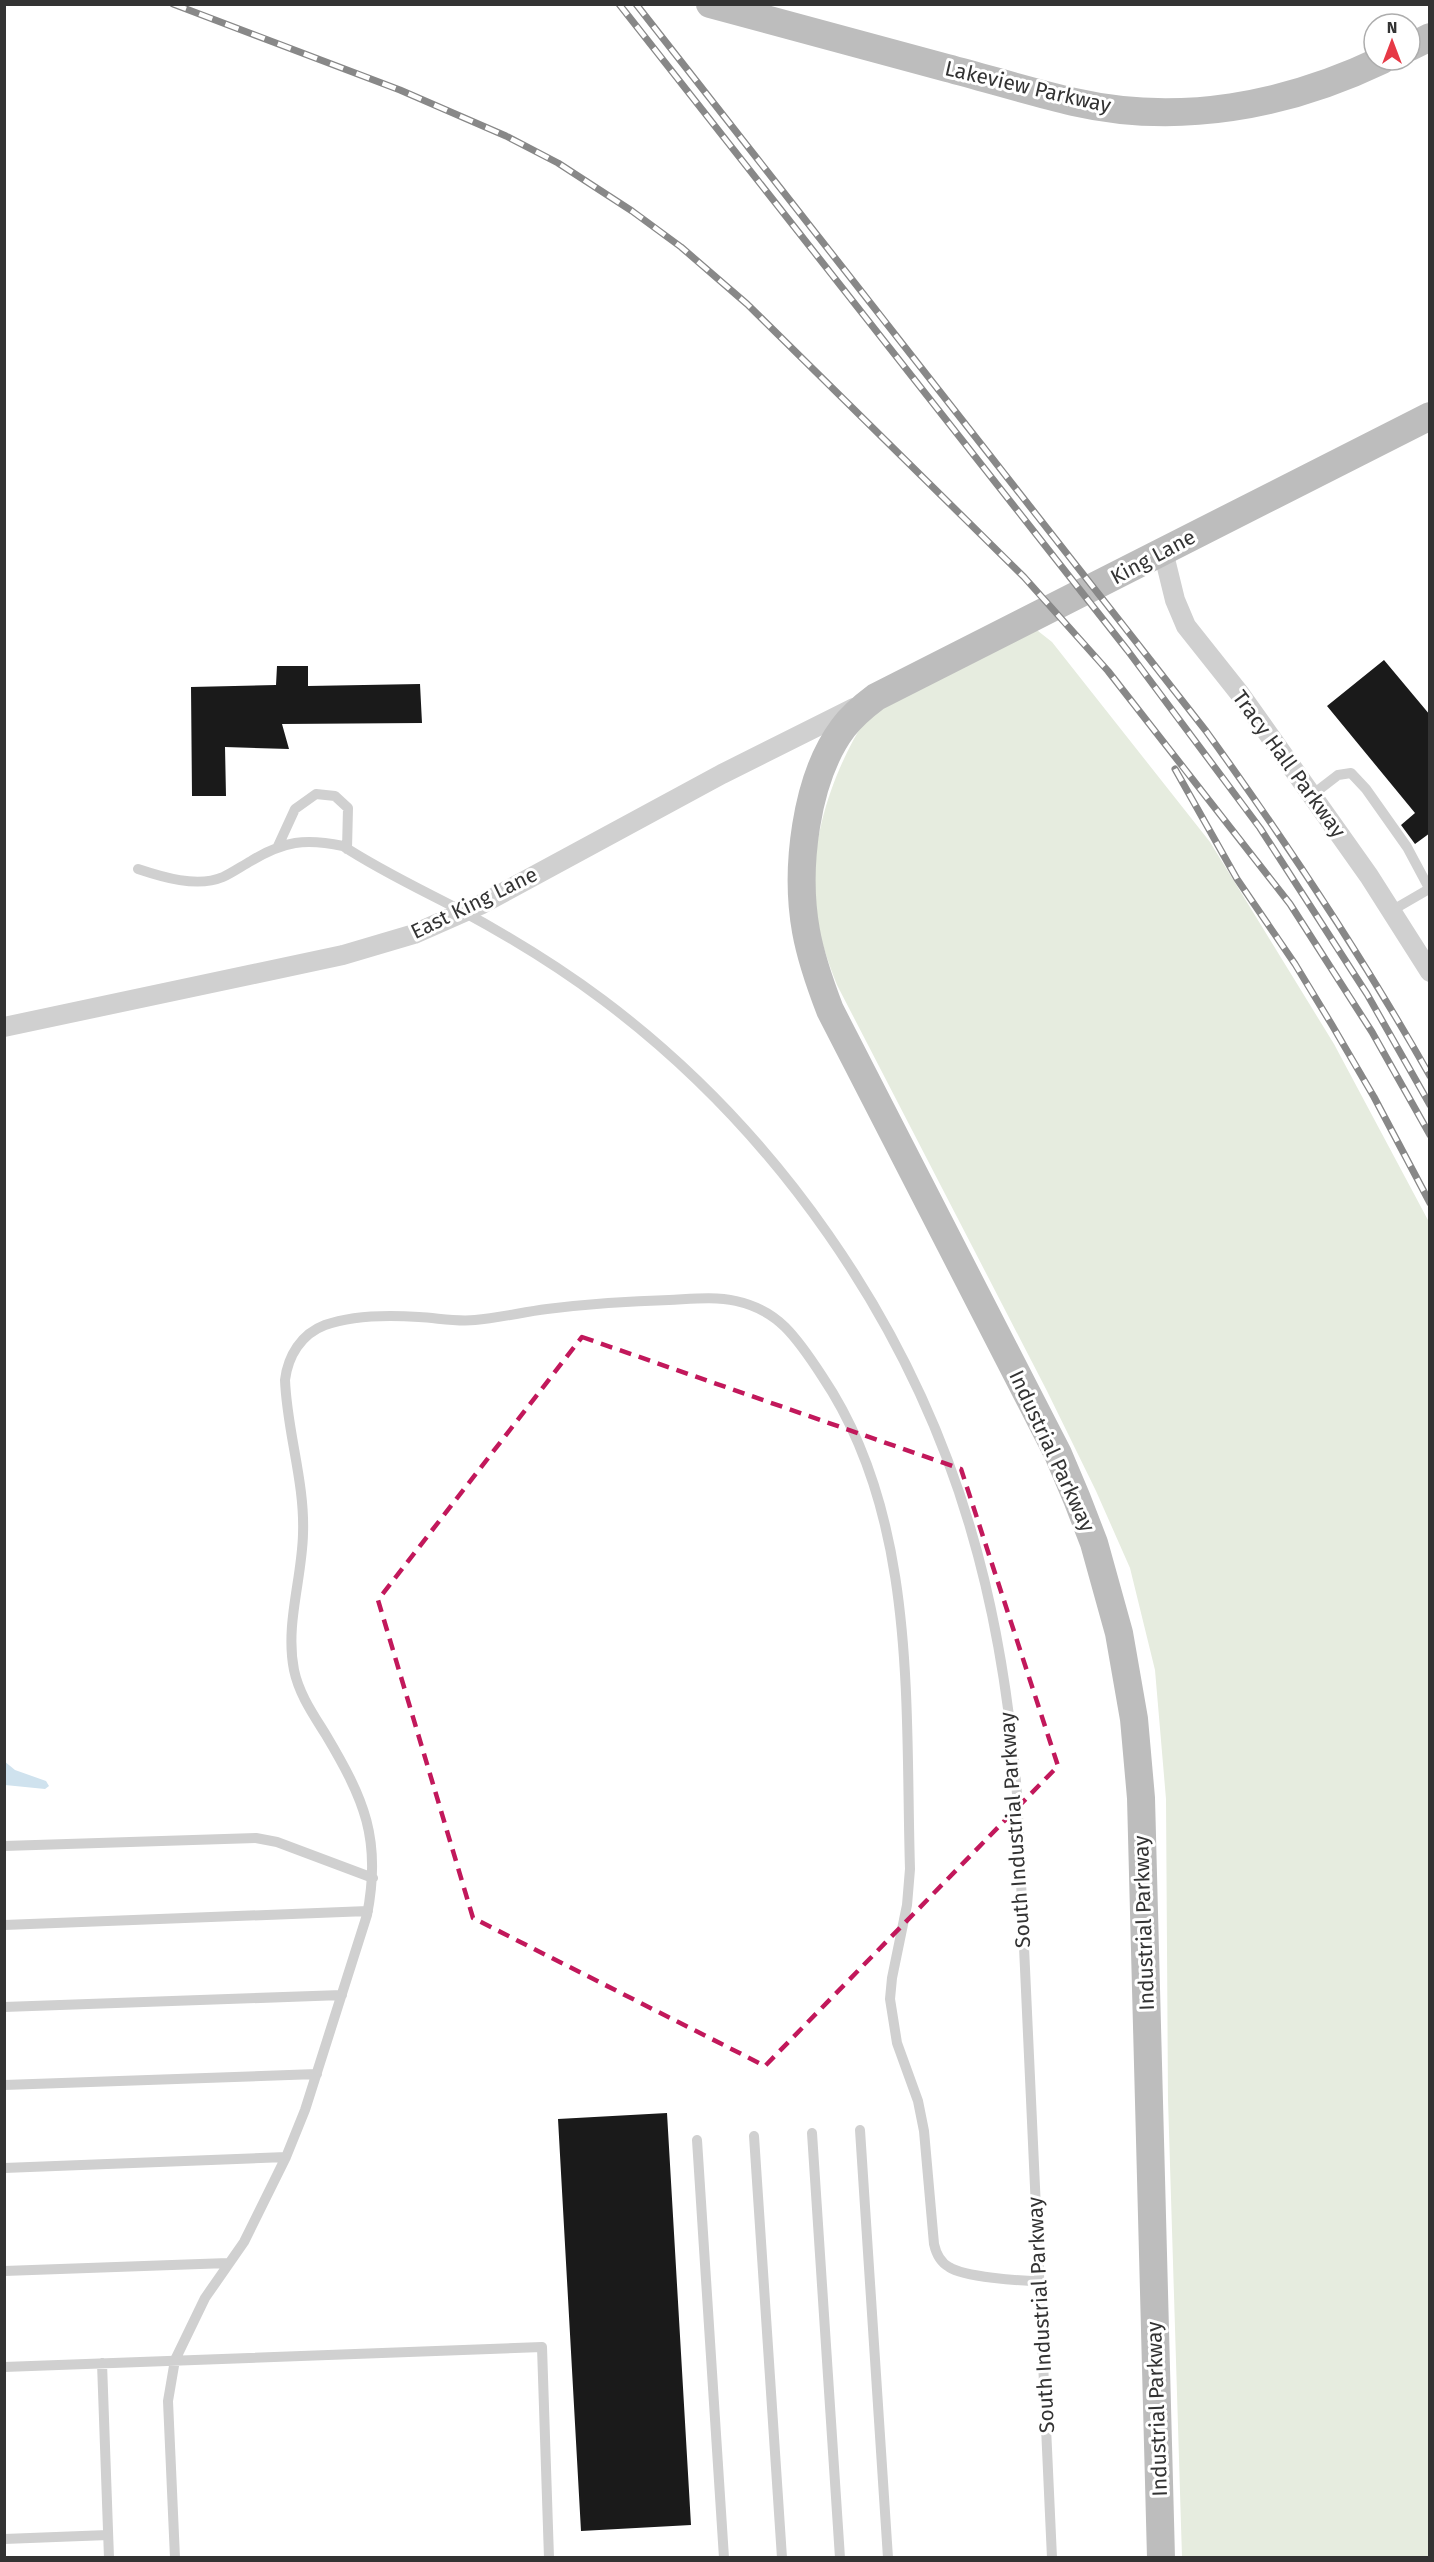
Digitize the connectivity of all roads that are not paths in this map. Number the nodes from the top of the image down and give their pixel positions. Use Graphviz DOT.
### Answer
graph roads {
  1 [pos="710,4"];
  2 [pos="1362,68"];
  3 [pos="1430,416"];
  4 [pos="1163,551"];
  5 [pos="876,697"];
  6 [pos="1312,795"];
  7 [pos="278,846"];
  8 [pos="347,849"];
  9 [pos="138,869"];
  10 [pos="1429,890"];
  11 [pos="1391,911"];
  12 [pos="464,913"];
  13 [pos="1430,972"];
  14 [pos="4,1027"];
  15 [pos="4,1846"];
  16 [pos="373,1878"];
  17 [pos="368,1911"];
  18 [pos="4,1925"];
  19 [pos="342,1995"];
  20 [pos="4,2007"];
  21 [pos="316,2074"];
  22 [pos="4,2085"];
  23 [pos="860,2130"];
  24 [pos="812,2133"];
  25 [pos="754,2136"];
  26 [pos="697,2140"];
  27 [pos="286,2157"];
  28 [pos="4,2168"];
  29 [pos="228,2263"];
  30 [pos="4,2271"];
  31 [pos="1039,2281"];
  32 [pos="175,2360"];
  33 [pos="102,2363"];
  34 [pos="4,2367"];
  35 [pos="108,2535"];
  36 [pos="4,2539"];
  37 [pos="109,2558"];
  38 [pos="175,2558"];
  39 [pos="549,2558"];
  40 [pos="724,2558"];
  41 [pos="782,2558"];
  42 [pos="840,2558"];
  43 [pos="888,2558"];
  44 [pos="1052,2558"];
  45 [pos="1161,2558"];
  1 -- 2 [label="street, Lakeview Parkway"];
  3 -- 4 [label="street, King Lane"];
  4 -- 5 [label="street, King Lane"];
  4 -- 6 [label="street, Tracy Hall Parkway"];
  5 -- 12 [label="street, East King Lane"];
  5 -- 45 [label="street, Industrial Parkway"];
  6 -- 10 [label="lane"];
  6 -- 11 [label="street, Tracy Hall Parkway"];
  7 -- 8 [label="lane, South Industrial Parkway"];
  7 -- 8 [label="lane"];
  7 -- 9 [label="lane"];
  8 -- 12 [label="lane, South Industrial Parkway"];
  10 -- 11 [label="lane"];
  11 -- 13 [label="street, Tracy Hall Parkway"];
  12 -- 14 [label="street, East King Lane"];
  12 -- 31 [label="lane, South Industrial Parkway"];
  15 -- 16 [label="lane"];
  16 -- 17 [label="lane"];
  16 -- 31 [label="lane"];
  17 -- 18 [label="lane"];
  17 -- 19 [label="lane"];
  19 -- 20 [label="lane"];
  19 -- 21 [label="lane"];
  21 -- 22 [label="lane"];
  21 -- 27 [label="lane"];
  23 -- 43 [label="lane"];
  24 -- 42 [label="lane"];
  25 -- 41 [label="lane"];
  26 -- 40 [label="lane"];
  27 -- 28 [label="lane"];
  27 -- 29 [label="lane"];
  29 -- 30 [label="lane"];
  29 -- 32 [label="lane"];
  31 -- 44 [label="lane, South Industrial Parkway"];
  32 -- 33 [label="lane"];
  32 -- 38 [label="lane"];
  32 -- 39 [label="lane"];
  33 -- 34 [label="lane"];
  33 -- 35 [label="lane"];
  35 -- 36 [label="lane"];
  35 -- 37 [label="lane"];
}
